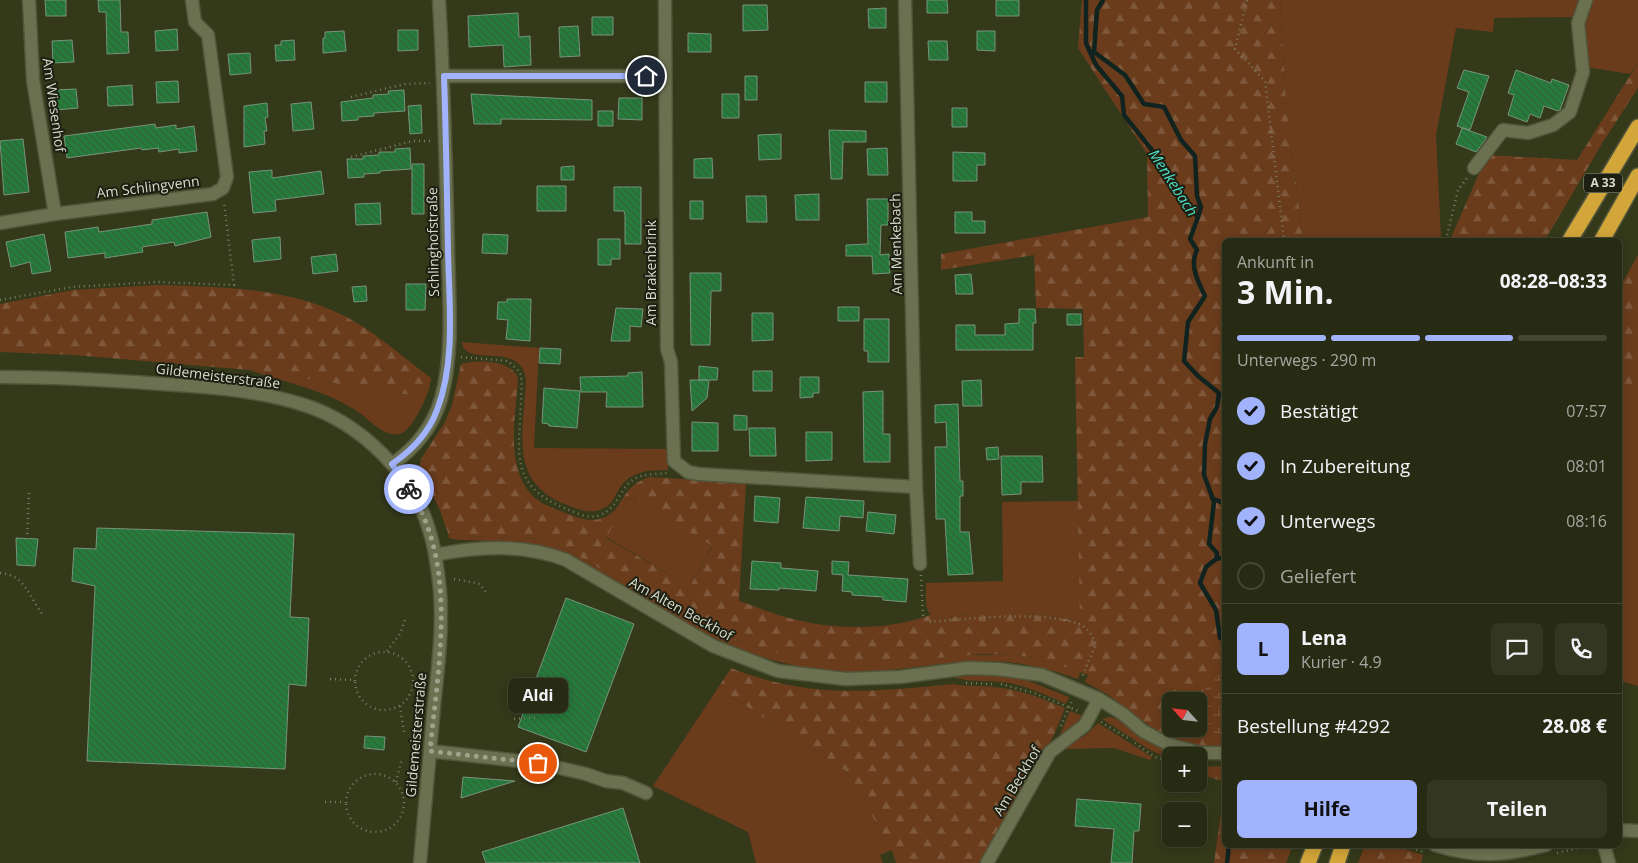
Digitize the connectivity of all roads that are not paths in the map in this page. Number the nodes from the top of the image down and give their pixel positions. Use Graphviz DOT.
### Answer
graph roads {
  1 [pos="29,0"];
  2 [pos="192,0"];
  3 [pos="439,0"];
  4 [pos="665,0"];
  5 [pos="905,0"];
  6 [pos="1586,0"];
  7 [pos="665,76"];
  8 [pos="444,79"];
  9 [pos="1638,127"];
  10 [pos="1474,168"];
  11 [pos="1638,176"];
  12 [pos="55,214"];
  13 [pos="0,223"];
  14 [pos="1571,238"];
  15 [pos="1603,238"];
  16 [pos="0,376"];
  17 [pos="392,464"];
  18 [pos="916,487"];
  19 [pos="435,555"];
  20 [pos="920,564"];
  21 [pos="1099,699"];
  22 [pos="430,751"];
  23 [pos="1222,753"];
  24 [pos="646,793"];
  25 [pos="1622,830"];
  26 [pos="1638,831"];
  27 [pos="1314,848"];
  28 [pos="1342,848"];
  29 [pos="1446,848"];
  30 [pos="1531,848"];
  31 [pos="1605,848"];
  32 [pos="420,863"];
  33 [pos="987,863"];
  34 [pos="1308,863"];
  35 [pos="1337,863"];
  36 [pos="1609,863"];
  1 -- 12 [label="street, Am Wiesenhof"];
  2 -- 12 [label="street, Am Schlingvenn"];
  3 -- 8 [label="street, Schlinghofstraße"];
  4 -- 7 [label="street, Am Brakenbrink"];
  5 -- 18 [label="street, Am Menkebach"];
  6 -- 10 [label="street"];
  7 -- 8 [label="street"];
  7 -- 18 [label="street, Am Brakenbrink"];
  8 -- 17 [label="street, Schlinghofstraße"];
  9 -- 14 [label="highway, A 33"];
  11 -- 15 [label="highway, A 33"];
  12 -- 13 [label="street, Am Schlingvenn"];
  16 -- 17 [label="street, Gildemeisterstraße"];
  17 -- 19 [label="street, Gildemeisterstraße"];
  18 -- 20 [label="street, Am Menkebach"];
  19 -- 21 [label="street, Am Alten Beckhof"];
  19 -- 22 [label="street, Gildemeisterstraße"];
  21 -- 23 [label="street, Am Alten Beckhof"];
  21 -- 33 [label="street, Am Beckhof"];
  22 -- 24 [label="street"];
  22 -- 32 [label="street, Gildemeisterstraße"];
  25 -- 26 [label="street"];
  27 -- 34 [label="highway"];
  28 -- 35 [label="highway"];
  29 -- 30 [label="street"];
  31 -- 36 [label="street"];
}
